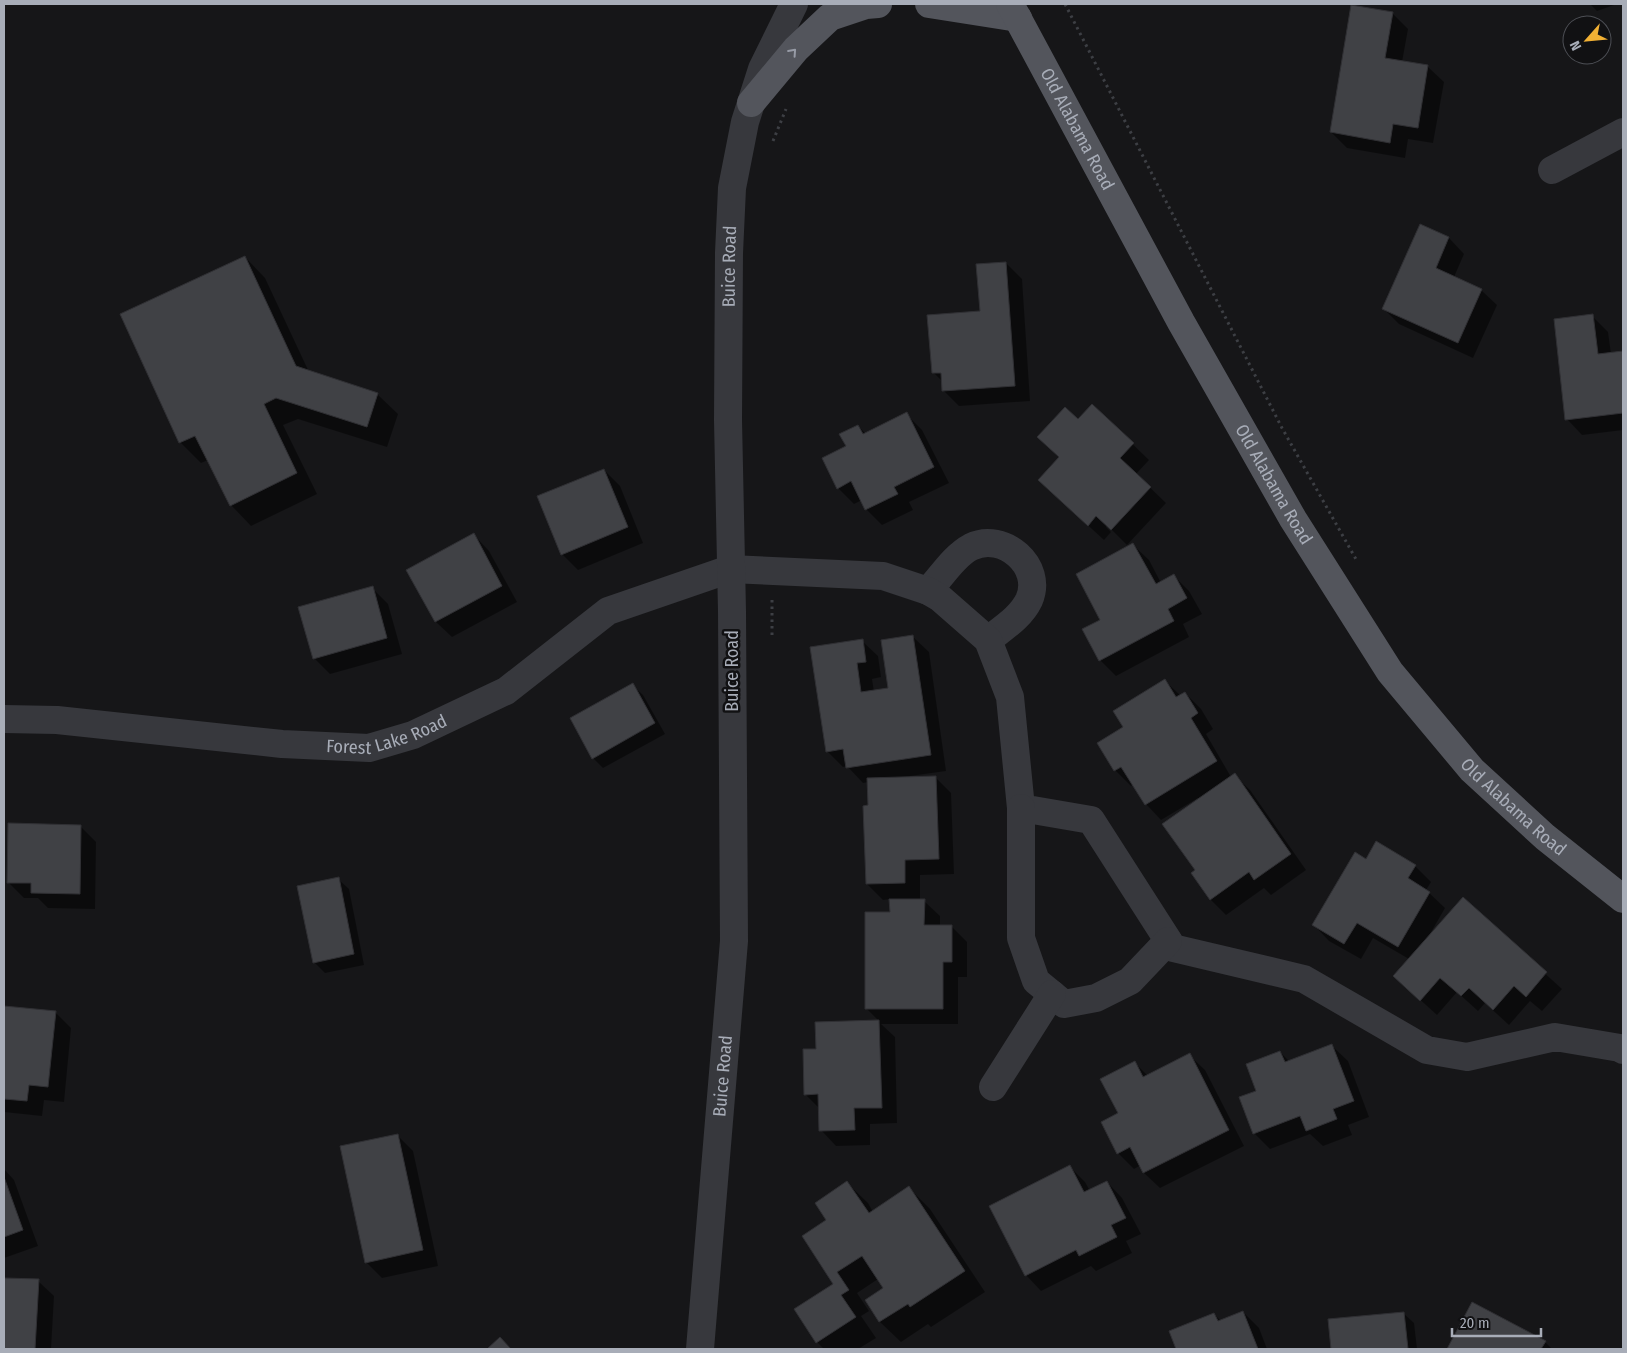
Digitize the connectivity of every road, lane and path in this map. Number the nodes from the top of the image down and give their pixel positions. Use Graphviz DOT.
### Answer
graph roads {
  1 [pos="794,4"];
  2 [pos="878,4"];
  3 [pos="929,4"];
  4 [pos="1065,4"];
  5 [pos="1014,11"];
  6 [pos="751,103"];
  7 [pos="786,108"];
  8 [pos="1623,132"];
  9 [pos="772,143"];
  10 [pos="1552,170"];
  11 [pos="730,569"];
  12 [pos="1361,569"];
  13 [pos="928,591"];
  14 [pos="988,640"];
  15 [pos="4,719"];
  16 [pos="1021,808"];
  17 [pos="1623,899"];
  18 [pos="1168,941"];
  19 [pos="1052,994"];
  20 [pos="1623,1050"];
  21 [pos="993,1087"];
  22 [pos="700,1349"];
  1 -- 6 [label="street, Buice Road"];
  6 -- 2 [label="main road, one-way"];
  3 -- 5 [label="main road"];
  4 -- 12 [label="path"];
  5 -- 17 [label="main road, Old Alabama Road"];
  6 -- 11 [label="street, Buice Road"];
  7 -- 9 [label="path"];
  8 -- 10 [label="street"];
  11 -- 13 [label="street"];
  11 -- 15 [label="street, Forest Lake Road"];
  11 -- 22 [label="street, Buice Road"];
  13 -- 14 [label="street"];
  13 -- 14 [label="street"];
  14 -- 16 [label="street"];
  16 -- 18 [label="street"];
  16 -- 19 [label="street"];
  18 -- 19 [label="street"];
  18 -- 20 [label="street"];
  19 -- 21 [label="street"];
}
